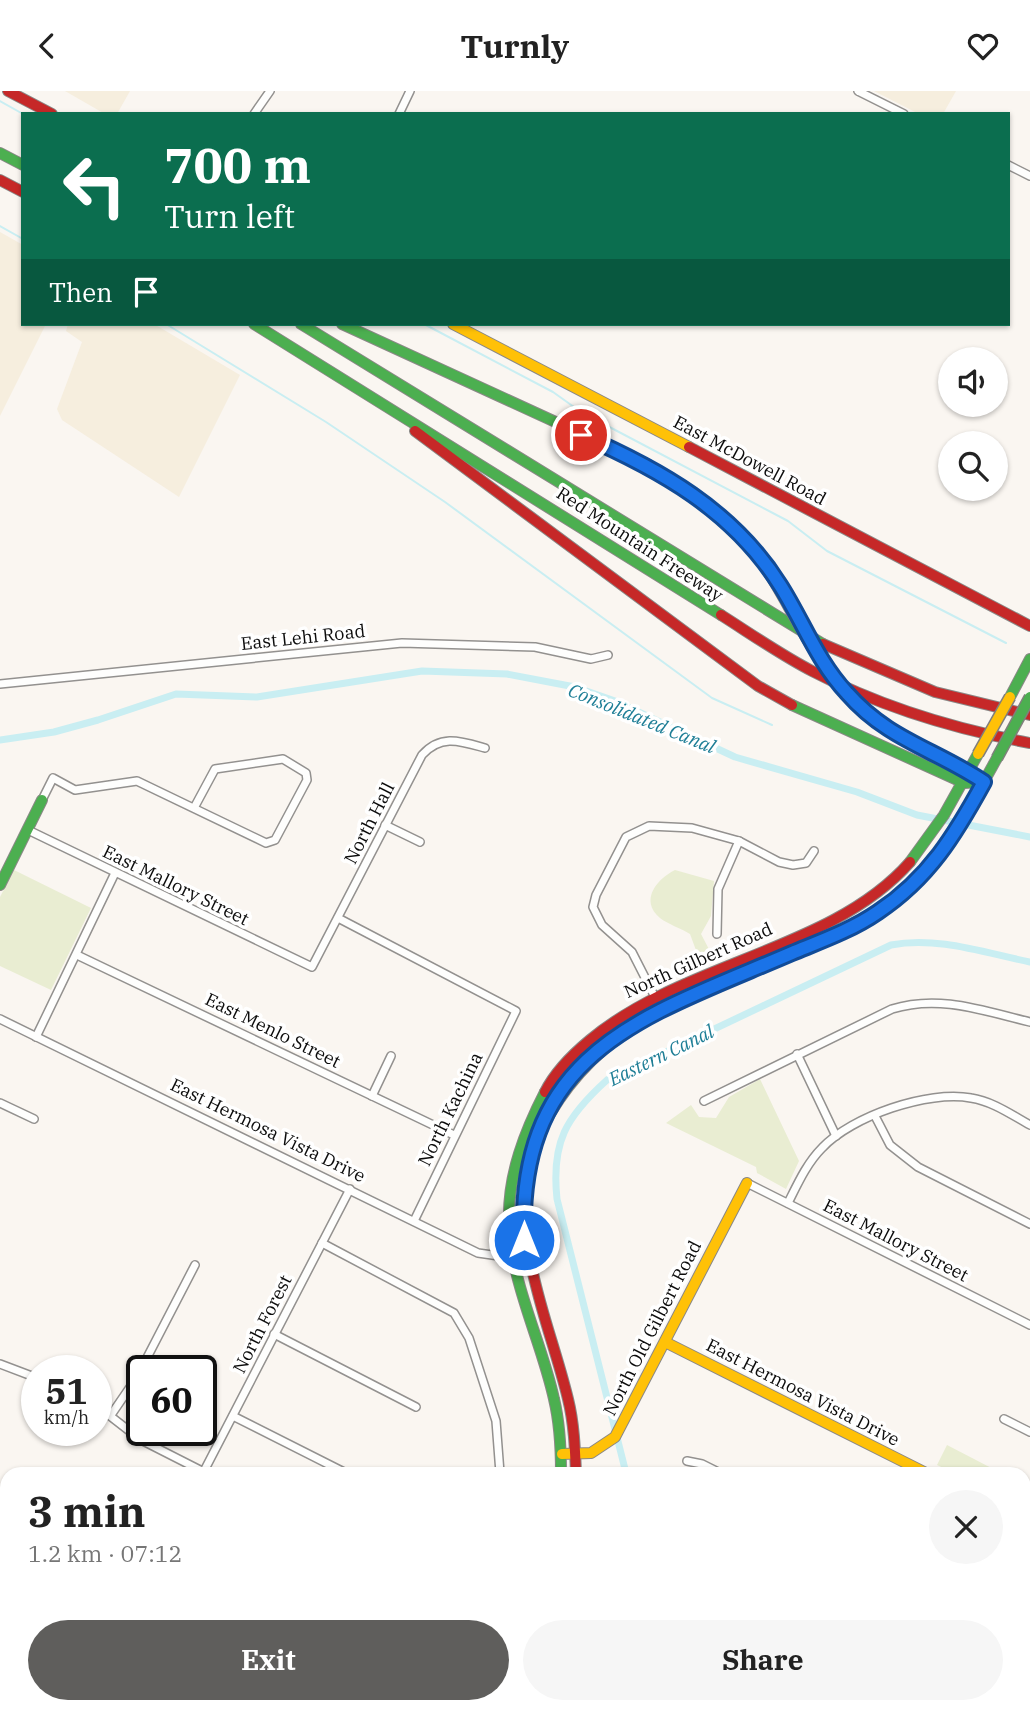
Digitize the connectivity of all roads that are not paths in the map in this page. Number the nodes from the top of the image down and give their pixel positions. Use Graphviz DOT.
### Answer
graph roads {
  1 [pos="8,91"];
  2 [pos="270,91"];
  3 [pos="410,91"];
  4 [pos="858,91"];
  5 [pos="48,112"];
  6 [pos="255,112"];
  7 [pos="400,112"];
  8 [pos="900,112"];
  9 [pos="0,153"];
  10 [pos="21,164"];
  11 [pos="1010,166"];
  12 [pos="1030,176"];
  13 [pos="0,180"];
  14 [pos="21,191"];
  15 [pos="257,326"];
  16 [pos="304,326"];
  17 [pos="346,326"];
  18 [pos="457,326"];
  19 [pos="329,369"];
  20 [pos="1030,626"];
  21 [pos="608,655"];
  22 [pos="1030,659"];
  23 [pos="0,684"];
  24 [pos="1030,697"];
  25 [pos="1030,715"];
  26 [pos="1030,743"];
  27 [pos="485,748"];
  28 [pos="969,772"];
  29 [pos="984,782"];
  30 [pos="964,783"];
  31 [pos="42,800"];
  32 [pos="194,808"];
  33 [pos="385,825"];
  34 [pos="28,830"];
  35 [pos="739,841"];
  36 [pos="420,842"];
  37 [pos="814,851"];
  38 [pos="116,873"];
  39 [pos="0,884"];
  40 [pos="338,918"];
  41 [pos="717,934"];
  42 [pos="77,955"];
  43 [pos="312,967"];
  44 [pos="654,995"];
  45 [pos="661,1009"];
  46 [pos="0,1019"];
  47 [pos="1030,1022"];
  48 [pos="36,1037"];
  49 [pos="797,1054"];
  50 [pos="391,1056"];
  51 [pos="372,1095"];
  52 [pos="704,1101"];
  53 [pos="0,1103"];
  54 [pos="875,1116"];
  55 [pos="34,1119"];
  56 [pos="1030,1125"];
  57 [pos="454,1135"];
  58 [pos="836,1136"];
  59 [pos="747,1183"];
  60 [pos="350,1189"];
  61 [pos="788,1203"];
  62 [pos="414,1221"];
  63 [pos="1030,1224"];
  64 [pos="322,1243"];
  65 [pos="524,1251"];
  66 [pos="510,1254"];
  67 [pos="195,1265"];
  68 [pos="1030,1325"];
  69 [pos="274,1334"];
  70 [pos="665,1342"];
  71 [pos="0,1364"];
  72 [pos="21,1372"];
  73 [pos="416,1407"];
  74 [pos="112,1414"];
  75 [pos="112,1416"];
  76 [pos="233,1416"];
  77 [pos="1004,1419"];
  78 [pos="1030,1432"];
  79 [pos="562,1454"];
  80 [pos="577,1456"];
  81 [pos="687,1461"];
  82 [pos="193,1467"];
  83 [pos="207,1467"];
  84 [pos="334,1467"];
  85 [pos="499,1467"];
  86 [pos="561,1467"];
  87 [pos="576,1467"];
  88 [pos="708,1467"];
  89 [pos="914,1467"];
  1 -- 5 [label="main road"];
  2 -- 6 [label="street"];
  3 -- 7 [label="street"];
  4 -- 8 [label="street"];
  9 -- 10 [label="main road"];
  11 -- 12 [label="street"];
  13 -- 14 [label="main road"];
  15 -- 19 [label="main road, Red Mountain Freeway"];
  16 -- 25 [label="main road, Red Mountain Freeway"];
  17 -- 28 [label="main road, bridge"];
  18 -- 20 [label="main road, East McDowell Road"];
  19 -- 26 [label="main road, Red Mountain Freeway"];
  19 -- 30 [label="main road"];
  21 -- 23 [label="street, East Lehi Road"];
  22 -- 28 [label="main road, North Gilbert Road, bridge"];
  24 -- 29 [label="main road, North Gilbert Road, bridge"];
  27 -- 33 [label="street, North Hall"];
  28 -- 29 [label="main road"];
  28 -- 30 [label="main road, North Gilbert Road"];
  29 -- 30 [label="main road"];
  29 -- 45 [label="main road, North Gilbert Road"];
  30 -- 44 [label="main road, North Gilbert Road"];
  31 -- 32 [label="street"];
  31 -- 34 [label="main road"];
  32 -- 32 [label="street"];
  33 -- 36 [label="street"];
  33 -- 40 [label="street, North Hall"];
  34 -- 38 [label="street, East Mallory Street"];
  34 -- 39 [label="main road"];
  35 -- 37 [label="street"];
  35 -- 41 [label="street"];
  35 -- 44 [label="street"];
  38 -- 42 [label="street"];
  38 -- 43 [label="street, East Mallory Street"];
  40 -- 43 [label="street, North Hall"];
  40 -- 57 [label="street, North Kachina"];
  42 -- 48 [label="street"];
  42 -- 51 [label="street, East Menlo Street"];
  44 -- 45 [label="street"];
  44 -- 66 [label="main road, North Gilbert Road"];
  45 -- 65 [label="main road, North Gilbert Road"];
  46 -- 48 [label="street, East Hermosa Vista Drive"];
  47 -- 49 [label="street"];
  48 -- 60 [label="street, East Hermosa Vista Drive"];
  49 -- 52 [label="street"];
  49 -- 58 [label="street"];
  50 -- 51 [label="street"];
  51 -- 57 [label="street, East Menlo Street"];
  53 -- 55 [label="street"];
  54 -- 56 [label="street"];
  54 -- 58 [label="street"];
  54 -- 63 [label="street"];
  57 -- 62 [label="street, North Kachina"];
  58 -- 61 [label="street"];
  59 -- 61 [label="street, East Mallory Street"];
  59 -- 70 [label="main road, North Old Gilbert Road"];
  60 -- 62 [label="street, East Hermosa Vista Drive"];
  60 -- 64 [label="street, North Forest"];
  61 -- 68 [label="street, East Mallory Street"];
  62 -- 66 [label="street, East Hermosa Vista Drive"];
  64 -- 69 [label="street, North Forest"];
  64 -- 85 [label="street"];
  65 -- 66 [label="street, East Hermosa Vista Drive"];
  65 -- 80 [label="main road, North Gilbert Road"];
  66 -- 79 [label="main road, North Gilbert Road"];
  67 -- 74 [label="street"];
  69 -- 73 [label="street"];
  69 -- 76 [label="street, North Forest"];
  70 -- 80 [label="main road, North Old Gilbert Road"];
  70 -- 89 [label="main road, East Hermosa Vista Drive"];
  71 -- 72 [label="street"];
  75 -- 82 [label="street"];
  76 -- 83 [label="street, North Forest"];
  76 -- 84 [label="street"];
  77 -- 78 [label="street"];
  79 -- 80 [label="main road, North Old Gilbert Road"];
  79 -- 86 [label="main road, North Gilbert Road"];
  80 -- 87 [label="main road, North Gilbert Road"];
  81 -- 88 [label="street"];
}
